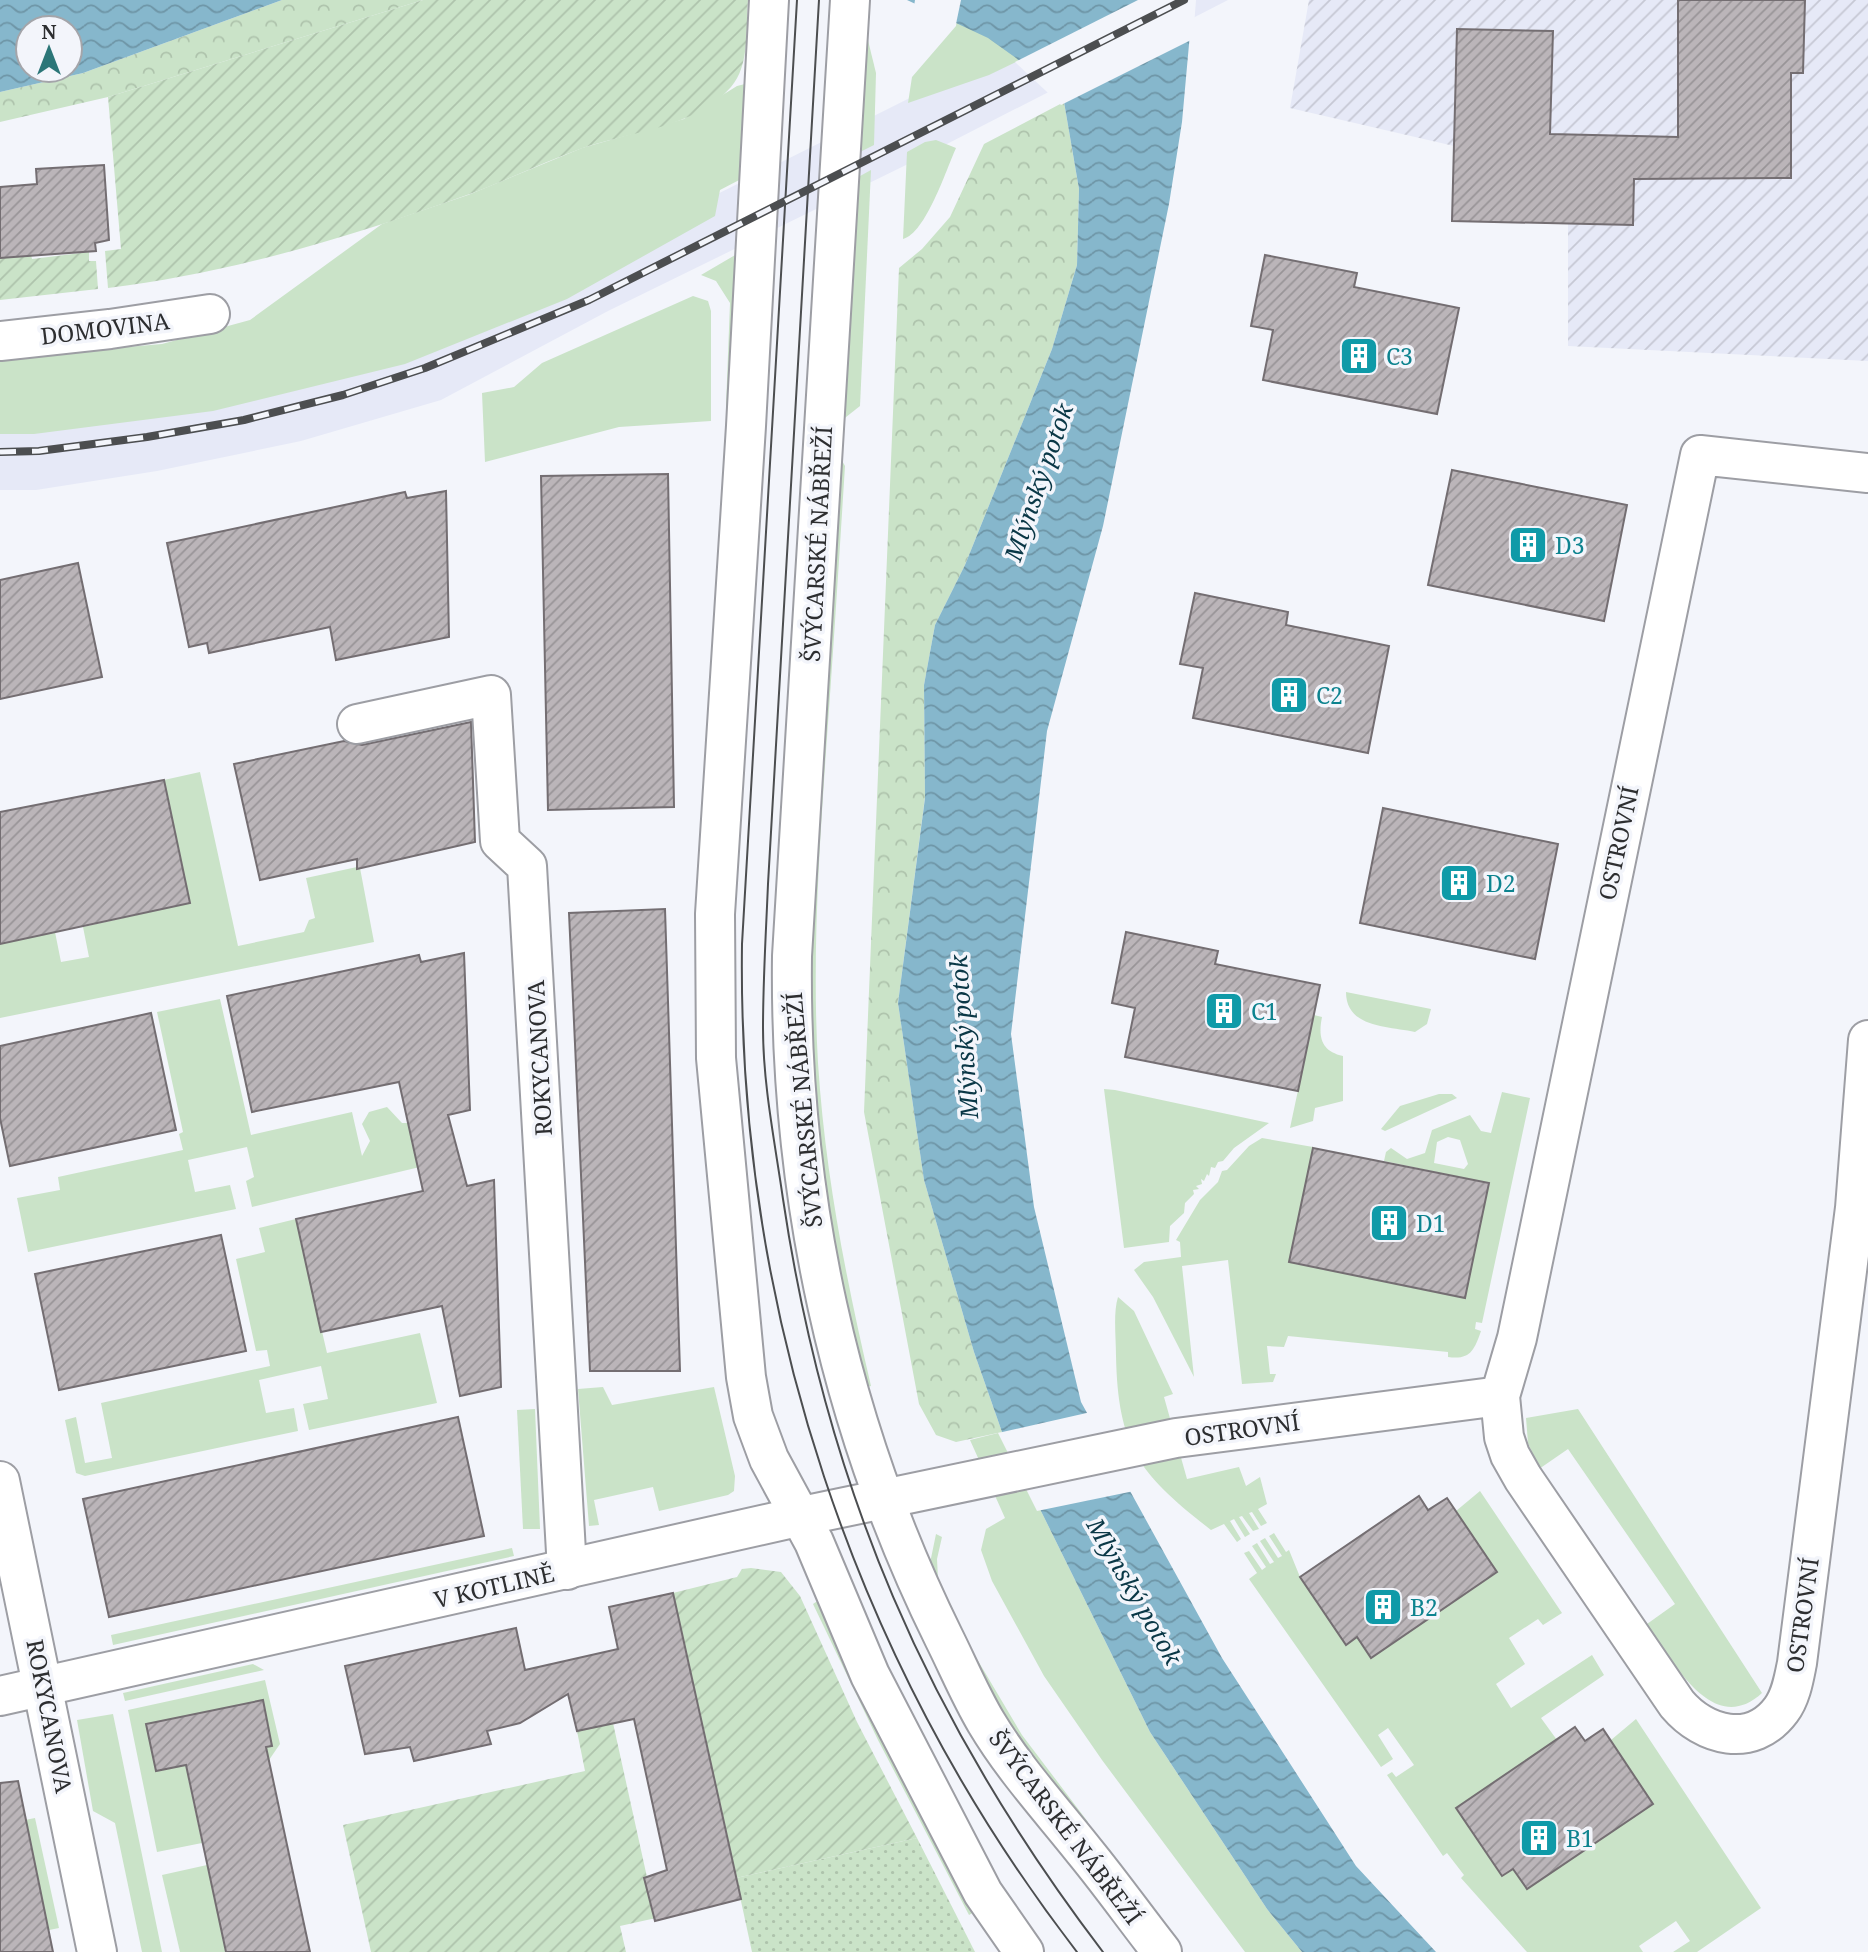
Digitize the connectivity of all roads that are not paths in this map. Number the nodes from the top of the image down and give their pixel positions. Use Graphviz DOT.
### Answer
graph roads {
  1 [pos="769,1"];
  2 [pos="850,5"];
  3 [pos="210,314"];
  4 [pos="0,341"];
  5 [pos="1868,473"];
  6 [pos="357,724"];
  7 [pos="1868,1040"];
  8 [pos="1500,1396"];
  9 [pos="988,1478"];
  10 [pos="0,1481"];
  11 [pos="884,1500"];
  12 [pos="802,1516"];
  13 [pos="567,1570"];
  14 [pos="43,1686"];
  15 [pos="0,1696"];
  16 [pos="97,1952"];
  17 [pos="1024,1952"];
  18 [pos="1162,1952"];
  1 -- 12 [label="street"];
  2 -- 11 [label="street, ŠVÝCARSKÉ NÁBŘEŽÍ"];
  3 -- 4 [label="street, DOMOVINA"];
  5 -- 8 [label="street, OSTROVNÍ"];
  6 -- 13 [label="street, ROKYCANOVA"];
  7 -- 8 [label="street, OSTROVNÍ"];
  8 -- 9 [label="street, OSTROVNÍ"];
  9 -- 11 [label="street, V KOTLINĚ"];
  10 -- 14 [label="street, ROKYCANOVA"];
  11 -- 12 [label="street, V KOTLINĚ"];
  11 -- 18 [label="street, ŠVÝCARSKÉ NÁBŘEŽÍ"];
  12 -- 13 [label="street, V KOTLINĚ"];
  12 -- 17 [label="street"];
  13 -- 14 [label="street, V KOTLINĚ"];
  14 -- 15 [label="street, V KOTLINĚ"];
  14 -- 16 [label="street, ROKYCANOVA"];
}
